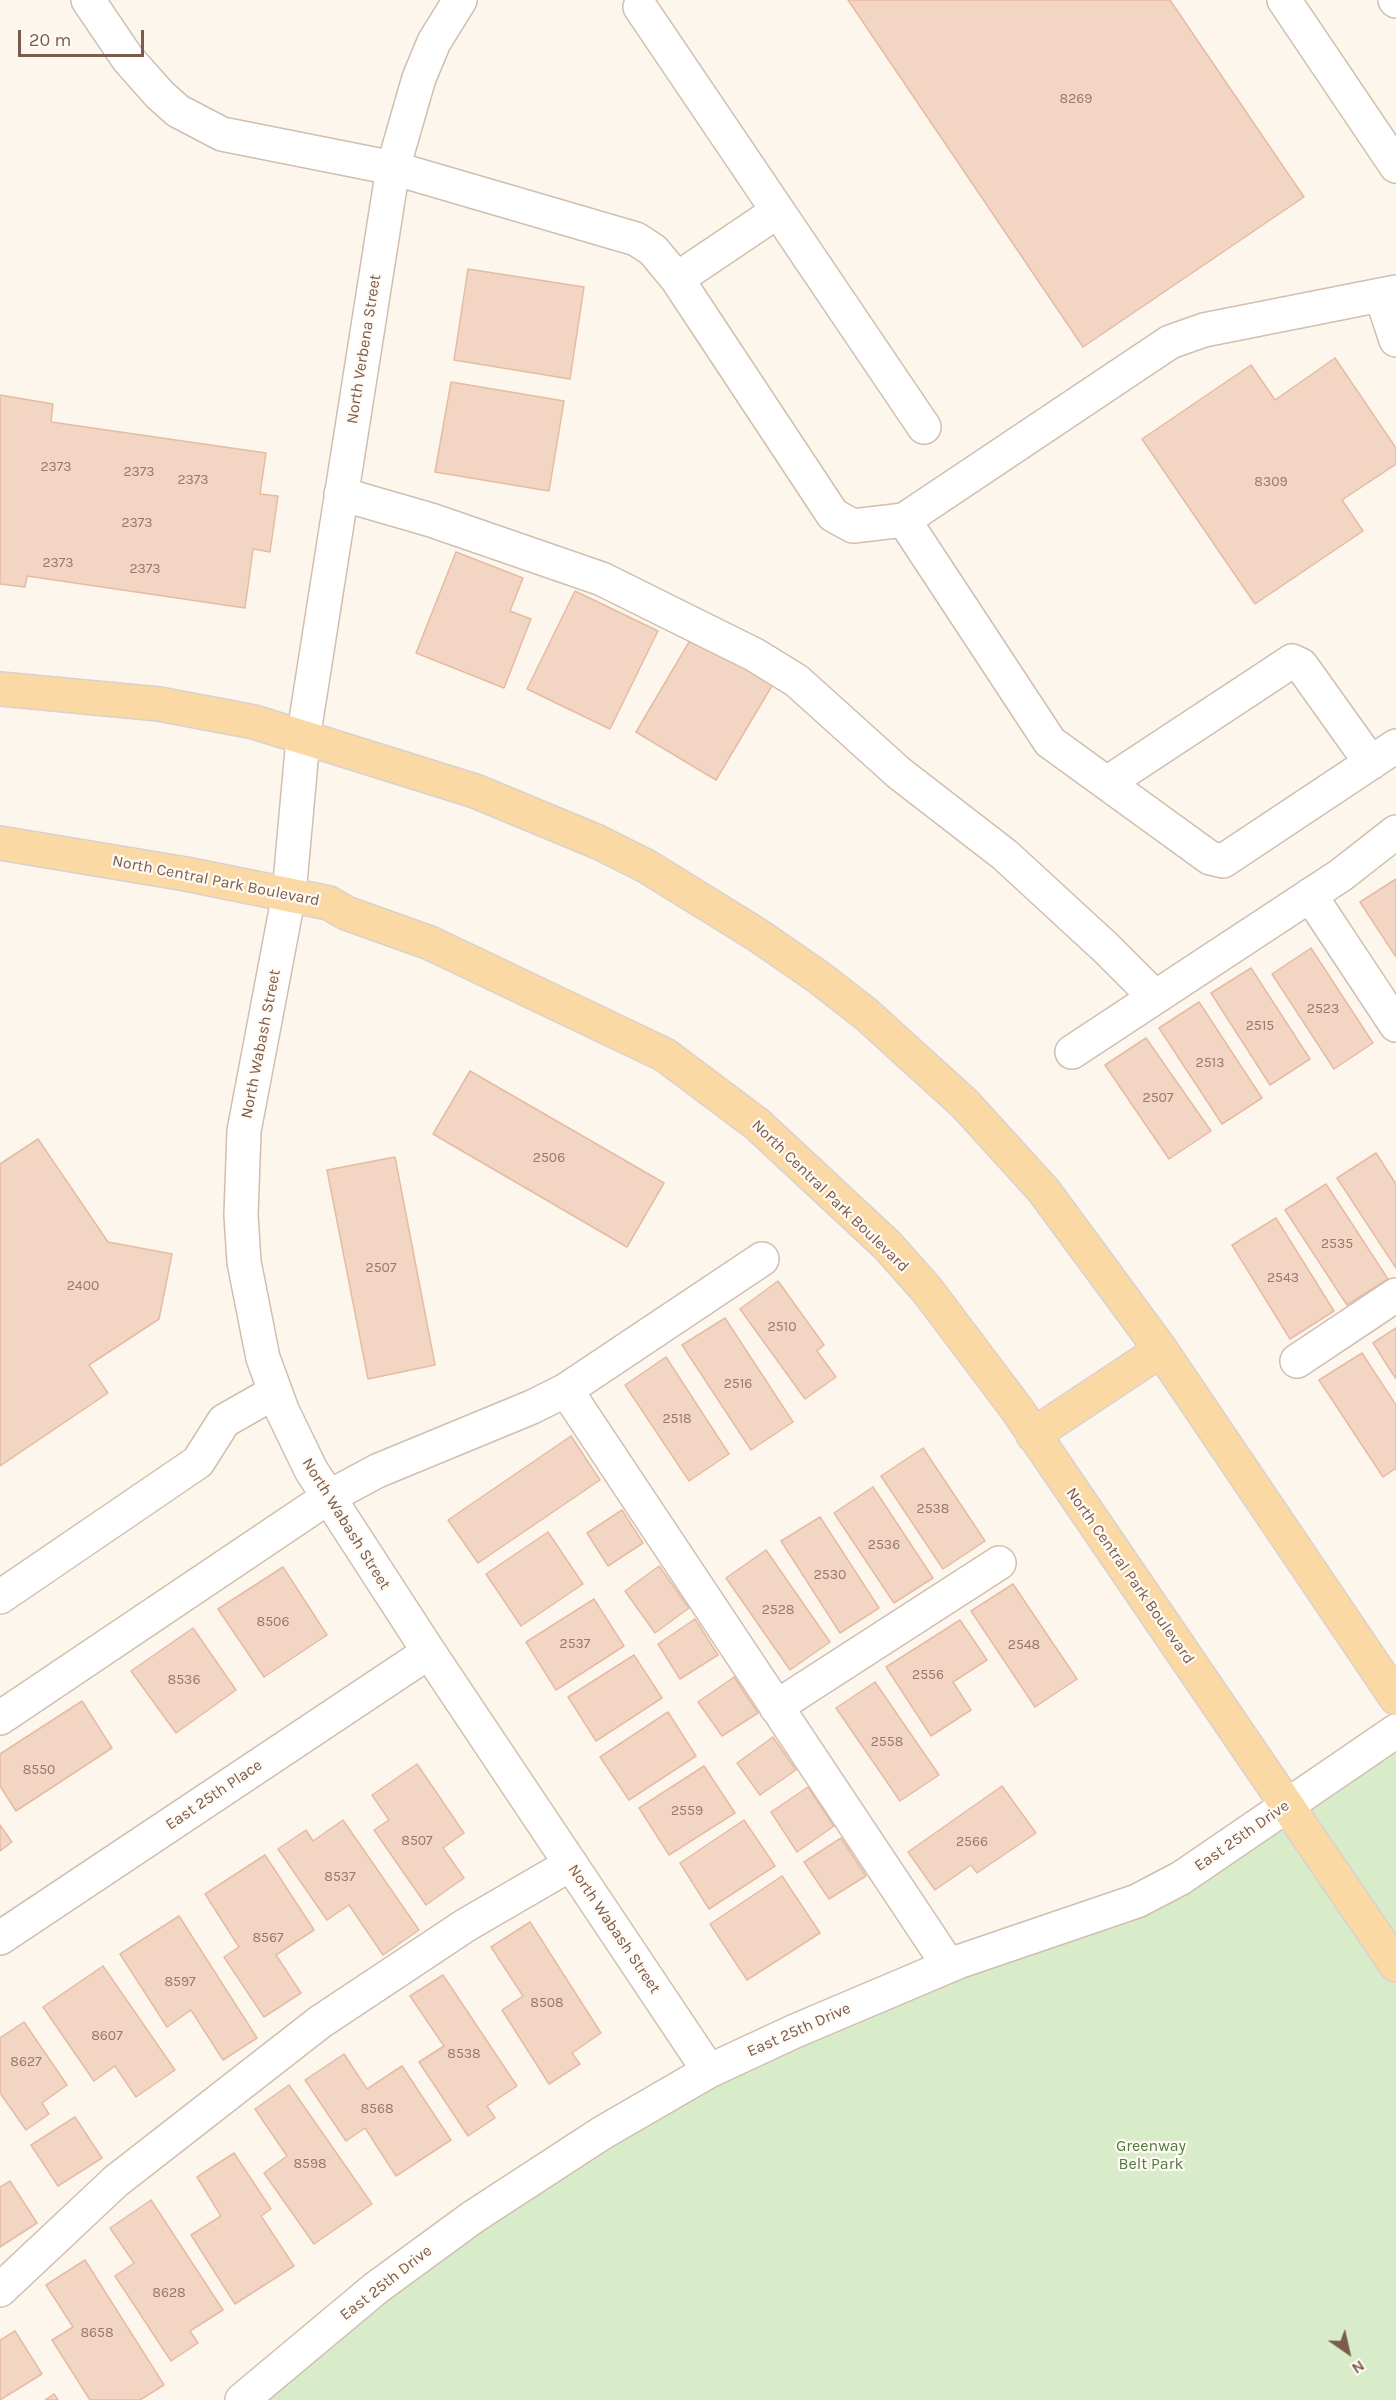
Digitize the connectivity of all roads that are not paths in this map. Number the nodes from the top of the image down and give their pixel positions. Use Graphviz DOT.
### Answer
graph roads {
  1 [pos="88,0"];
  2 [pos="460,0"];
  3 [pos="1284,0"];
  4 [pos="640,6"];
  5 [pos="1396,166"];
  6 [pos="393,168"];
  7 [pos="778,211"];
  8 [pos="677,279"];
  9 [pos="1388,293"];
  10 [pos="1396,340"];
  11 [pos="924,427"];
  12 [pos="341,494"];
  13 [pos="904,520"];
  14 [pos="0,689"];
  15 [pos="303,739"];
  16 [pos="1383,754"];
  17 [pos="1107,783"];
  18 [pos="1396,832"];
  19 [pos="0,843"];
  20 [pos="289,894"];
  21 [pos="1310,895"];
  22 [pos="1155,997"];
  23 [pos="1396,1025"];
  24 [pos="1072,1052"];
  25 [pos="762,1259"];
  26 [pos="1396,1295"];
  27 [pos="1161,1350"];
  28 [pos="1297,1361"];
  29 [pos="566,1390"];
  30 [pos="275,1392"];
  31 [pos="1034,1435"];
  32 [pos="327,1498"];
  33 [pos="999,1563"];
  34 [pos="0,1598"];
  35 [pos="429,1653"];
  36 [pos="1396,1698"];
  37 [pos="776,1707"];
  38 [pos="0,1718"];
  39 [pos="1396,1731"];
  40 [pos="1287,1804"];
  41 [pos="571,1864"];
  42 [pos="0,1938"];
  43 [pos="1396,1965"];
  44 [pos="949,1966"];
  45 [pos="709,2071"];
  46 [pos="0,2290"];
  47 [pos="242,2400"];
  1 -- 6 [label="street"];
  2 -- 6 [label="street, North Verbena Street"];
  3 -- 5 [label="street"];
  4 -- 7 [label="street"];
  6 -- 8 [label="street"];
  6 -- 12 [label="street, North Verbena Street"];
  7 -- 8 [label="street"];
  7 -- 11 [label="street"];
  8 -- 13 [label="street"];
  9 -- 10 [label="street"];
  9 -- 13 [label="street"];
  12 -- 15 [label="street, North Verbena Street"];
  12 -- 22 [label="street"];
  13 -- 17 [label="street"];
  14 -- 15 [label="main road"];
  15 -- 20 [label="street, North Verbena Street"];
  15 -- 27 [label="main road"];
  16 -- 17 [label="street"];
  16 -- 17 [label="street"];
  18 -- 21 [label="street"];
  19 -- 20 [label="main road, North Central Park Boulevard"];
  20 -- 30 [label="street, North Wabash Street"];
  20 -- 31 [label="main road, North Central Park Boulevard"];
  21 -- 22 [label="street"];
  21 -- 23 [label="street"];
  22 -- 24 [label="street"];
  25 -- 29 [label="street"];
  26 -- 28 [label="street"];
  27 -- 31 [label="main road"];
  27 -- 36 [label="main road"];
  29 -- 32 [label="street"];
  29 -- 37 [label="street"];
  30 -- 32 [label="street, North Wabash Street"];
  30 -- 34 [label="street"];
  31 -- 40 [label="main road, North Central Park Boulevard"];
  32 -- 35 [label="street, North Wabash Street"];
  32 -- 38 [label="street"];
  33 -- 37 [label="street"];
  35 -- 41 [label="street, North Wabash Street"];
  35 -- 42 [label="street, East 25th Place"];
  37 -- 44 [label="street"];
  39 -- 40 [label="street, East 25th Drive"];
  40 -- 43 [label="main road, North Central Park Boulevard"];
  40 -- 44 [label="street, East 25th Drive"];
  41 -- 45 [label="street, North Wabash Street"];
  41 -- 46 [label="street"];
  44 -- 45 [label="street, East 25th Drive"];
  45 -- 47 [label="street, East 25th Drive"];
}
